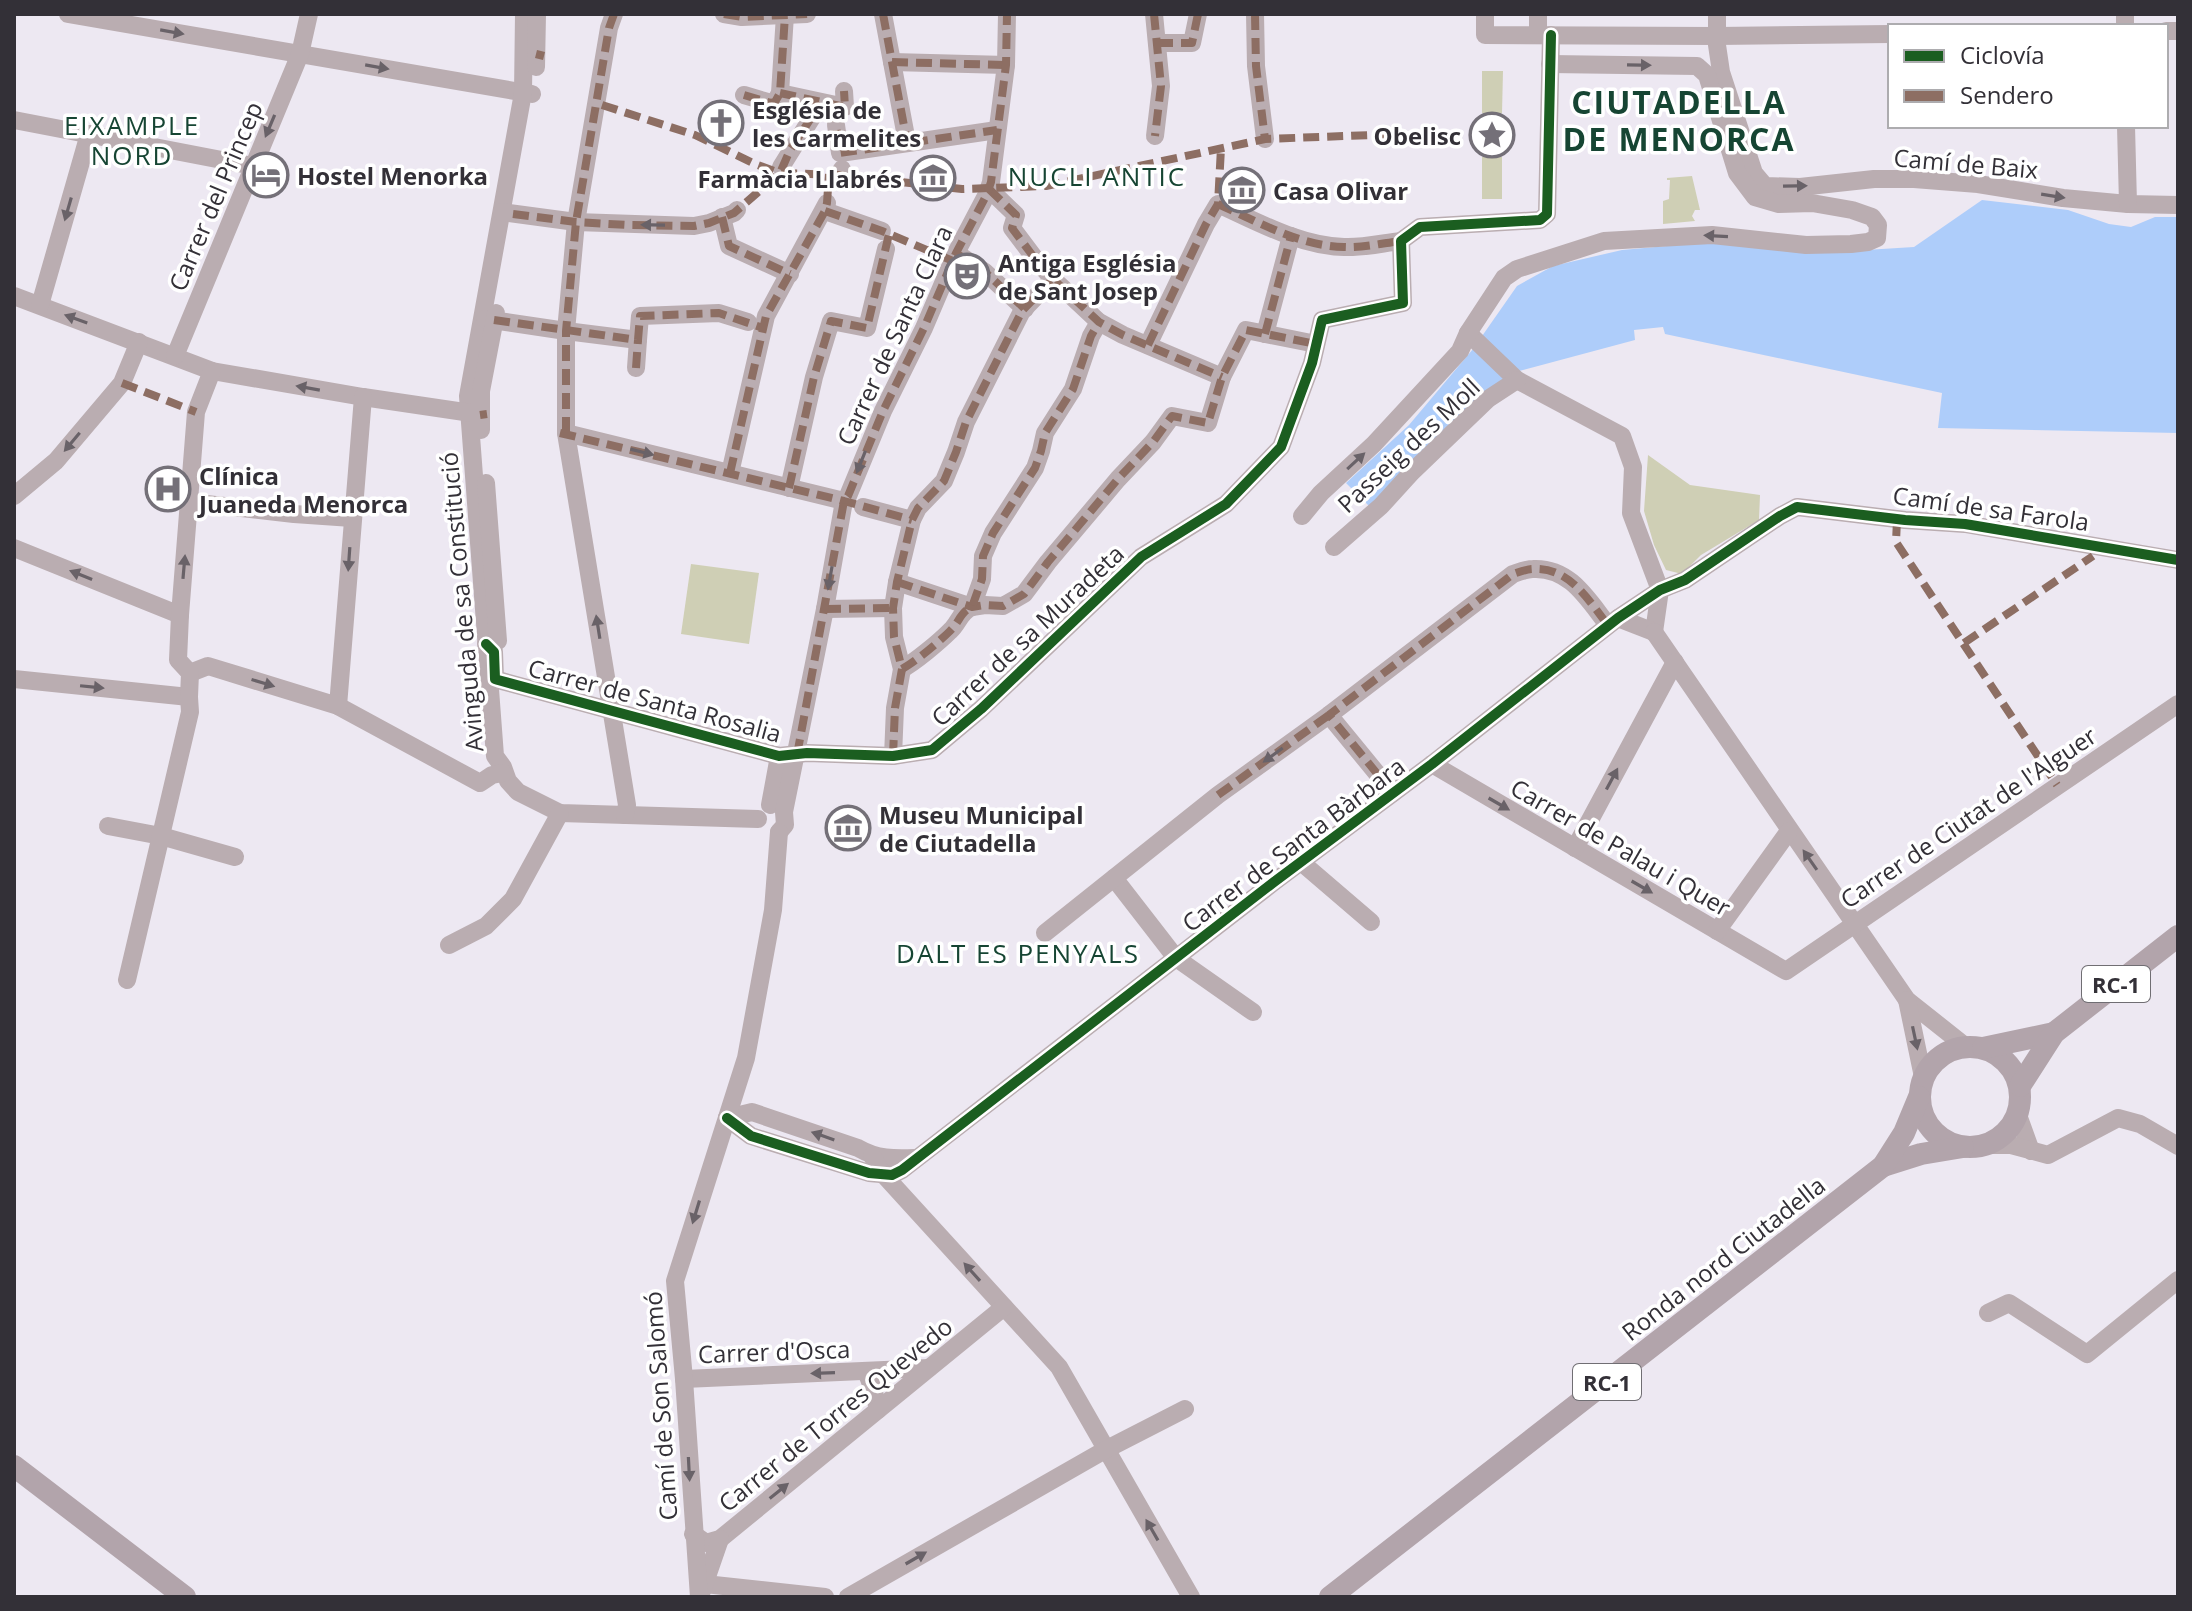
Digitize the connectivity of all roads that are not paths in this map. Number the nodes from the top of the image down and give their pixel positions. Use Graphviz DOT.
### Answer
graph roads {
  1 [pos="68,14"];
  2 [pos="309,14"];
  3 [pos="524,14"];
  4 [pos="537,14"];
  5 [pos="614,14"];
  6 [pos="724,14"];
  7 [pos="807,14"];
  8 [pos="883,14"];
  9 [pos="1007,14"];
  10 [pos="1154,14"];
  11 [pos="1198,14"];
  12 [pos="1255,14"];
  13 [pos="1485,14"];
  14 [pos="1538,14"];
  15 [pos="1717,14"];
  16 [pos="795,15"];
  17 [pos="1888,34"];
  18 [pos="1544,35"];
  19 [pos="1717,36"];
  20 [pos="1157,43"];
  21 [pos="300,54"];
  22 [pos="892,62"];
  23 [pos="1550,64"];
  24 [pos="1006,65"];
  25 [pos="780,93"];
  26 [pos="529,94"];
  27 [pos="744,95"];
  28 [pos="834,109"];
  29 [pos="14,120"];
  30 [pos="2126,128"];
  31 [pos="997,130"];
  32 [pos="89,134"];
  33 [pos="1155,136"];
  34 [pos="1265,139"];
  35 [pos="907,142"];
  36 [pos="253,166"];
  37 [pos="781,167"];
  38 [pos="989,189"];
  39 [pos="2128,204"];
  40 [pos="2178,205"];
  41 [pos="508,213"];
  42 [pos="576,222"];
  43 [pos="1291,236"];
  44 [pos="1401,241"];
  45 [pos="956,253"];
  46 [pos="790,274"];
  47 [pos="1053,279"];
  48 [pos="14,296"];
  49 [pos="40,305"];
  50 [pos="1025,309"];
  51 [pos="488,319"];
  52 [pos="1099,322"];
  53 [pos="757,325"];
  54 [pos="566,331"];
  55 [pos="1265,334"];
  56 [pos="1473,338"];
  57 [pos="638,340"];
  58 [pos="139,342"];
  59 [pos="1316,344"];
  60 [pos="1148,345"];
  61 [pos="175,356"];
  62 [pos="636,368"];
  63 [pos="212,371"];
  64 [pos="1222,377"];
  65 [pos="1514,378"];
  66 [pos="363,397"];
  67 [pos="474,414"];
  68 [pos="566,433"];
  69 [pos="730,473"];
  70 [pos="789,488"];
  71 [pos="14,496"];
  72 [pos="844,501"];
  73 [pos="189,502"];
  74 [pos="863,507"];
  75 [pos="1797,507"];
  76 [pos="1302,516"];
  77 [pos="352,518"];
  78 [pos="912,520"];
  79 [pos="1334,547"];
  80 [pos="14,548"];
  81 [pos="2178,560"];
  82 [pos="897,582"];
  83 [pos="1660,590"];
  84 [pos="972,607"];
  85 [pos="893,608"];
  86 [pos="825,609"];
  87 [pos="180,615"];
  88 [pos="1613,621"];
  89 [pos="1654,632"];
  90 [pos="486,644"];
  91 [pos="1675,662"];
  92 [pos="902,669"];
  93 [pos="190,673"];
  94 [pos="14,679"];
  95 [pos="498,680"];
  96 [pos="189,697"];
  97 [pos="2178,704"];
  98 [pos="338,706"];
  99 [pos="612,711"];
  100 [pos="1329,715"];
  101 [pos="788,756"];
  102 [pos="893,756"];
  103 [pos="1432,764"];
  104 [pos="503,770"];
  105 [pos="1393,793"];
  106 [pos="771,812"];
  107 [pos="560,813"];
  108 [pos="625,815"];
  109 [pos="108,826"];
  110 [pos="1789,831"];
  111 [pos="161,836"];
  112 [pos="1575,848"];
  113 [pos="235,857"];
  114 [pos="1301,862"];
  115 [pos="1114,878"];
  116 [pos="1371,922"];
  117 [pos="1855,924"];
  118 [pos="1717,931"];
  119 [pos="1045,933"];
  120 [pos="2178,936"];
  121 [pos="449,945"];
  122 [pos="1176,958"];
  123 [pos="1786,971"];
  124 [pos="127,980"];
  125 [pos="1907,1000"];
  126 [pos="1253,1012"];
  127 [pos="2054,1033"];
  128 [pos="1974,1047"];
  129 [pos="745,1063"];
  130 [pos="2020,1086"];
  131 [pos="1921,1087"];
  132 [pos="752,1112"];
  133 [pos="2018,1115"];
  134 [pos="727,1118"];
  135 [pos="1986,1145"];
  136 [pos="2178,1146"];
  137 [pos="1963,1147"];
  138 [pos="2031,1151"];
  139 [pos="872,1156"];
  140 [pos="915,1158"];
  141 [pos="1883,1166"];
  142 [pos="883,1174"];
  143 [pos="2178,1280"];
  144 [pos="1004,1307"];
  145 [pos="1988,1313"];
  146 [pos="929,1368"];
  147 [pos="866,1371"];
  148 [pos="684,1379"];
  149 [pos="1185,1409"];
  150 [pos="878,1410"];
  151 [pos="1105,1450"];
  152 [pos="14,1466"];
  153 [pos="693,1534"];
  154 [pos="720,1539"];
  155 [pos="710,1583"];
  156 [pos="185,1597"];
  157 [pos="825,1597"];
  158 [pos="848,1597"];
  159 [pos="1191,1597"];
  160 [pos="1330,1597"];
  1 -- 21 [label="street, one-way"];
  2 -- 21 [label="street, Carrer del Princep"];
  3 -- 26 [label="street, Avinguda de sa Constitució"];
  4 -- 26 [label="street, Avinguda de sa Constitució"];
  5 -- 42 [label="street"];
  6 -- 16 [label="street"];
  7 -- 16 [label="street"];
  8 -- 22 [label="street"];
  9 -- 24 [label="street, Carrer de Santa Clara"];
  10 -- 20 [label="street"];
  11 -- 20 [label="street"];
  12 -- 34 [label="street"];
  13 -- 18 [label="street"];
  14 -- 18 [label="street"];
  15 -- 19 [label="street"];
  16 -- 25 [label="street"];
  17 -- 19 [label="street"];
  18 -- 19 [label="street"];
  18 -- 23 [label="street"];
  19 -- 39 [label="street, Camí de Baix, one-way"];
  20 -- 33 [label="street"];
  21 -- 26 [label="street, one-way"];
  21 -- 36 [label="street, Carrer del Princep, one-way"];
  22 -- 24 [label="street"];
  22 -- 35 [label="street"];
  23 -- 44 [label="street"];
  23 -- 56 [label="street, one-way"];
  24 -- 31 [label="street, Carrer de Santa Clara"];
  25 -- 27 [label="street"];
  25 -- 28 [label="street"];
  26 -- 41 [label="street, Avinguda de sa Constitució"];
  28 -- 35 [label="street"];
  28 -- 37 [label="street"];
  29 -- 32 [label="street"];
  30 -- 39 [label="street"];
  31 -- 35 [label="street"];
  31 -- 38 [label="street, Carrer de Santa Clara"];
  32 -- 36 [label="street"];
  32 -- 49 [label="street, one-way"];
  36 -- 61 [label="street, Carrer del Princep"];
  38 -- 45 [label="street, Carrer de Santa Clara"];
  38 -- 47 [label="street"];
  39 -- 40 [label="street, Camí de Baix"];
  41 -- 42 [label="street"];
  41 -- 51 [label="street, Avinguda de sa Constitució"];
  46 -- 42 [label="street, one-way"];
  42 -- 54 [label="street"];
  43 -- 44 [label="street"];
  43 -- 55 [label="street"];
  43 -- 60 [label="street"];
  44 -- 59 [label="street, Carrer de sa Muradeta"];
  45 -- 50 [label="street"];
  45 -- 72 [label="street, Carrer de Santa Clara, one-way"];
  46 -- 53 [label="street"];
  46 -- 70 [label="street"];
  47 -- 50 [label="street"];
  47 -- 52 [label="street"];
  48 -- 49 [label="street"];
  58 -- 49 [label="street, one-way"];
  50 -- 78 [label="street"];
  51 -- 54 [label="street"];
  51 -- 67 [label="street, Avinguda de sa Constitució"];
  52 -- 60 [label="street"];
  52 -- 84 [label="street"];
  53 -- 57 [label="street"];
  53 -- 69 [label="street"];
  54 -- 57 [label="street"];
  54 -- 68 [label="street"];
  55 -- 59 [label="street"];
  55 -- 64 [label="street"];
  56 -- 65 [label="street"];
  76 -- 56 [label="street, one-way"];
  57 -- 62 [label="street"];
  58 -- 61 [label="street"];
  58 -- 71 [label="street, one-way"];
  59 -- 102 [label="street, Carrer de sa Muradeta"];
  60 -- 64 [label="street"];
  61 -- 63 [label="street"];
  66 -- 63 [label="street, one-way"];
  63 -- 73 [label="street"];
  64 -- 84 [label="street"];
  65 -- 79 [label="street, Passeig des Moll"];
  65 -- 83 [label="street"];
  66 -- 67 [label="street"];
  66 -- 77 [label="street"];
  67 -- 90 [label="street, Avinguda de sa Constitució"];
  67 -- 95 [label="street, Avinguda de sa Constitució"];
  68 -- 69 [label="street, one-way"];
  99 -- 68 [label="street, one-way"];
  69 -- 70 [label="street"];
  70 -- 72 [label="street"];
  72 -- 86 [label="street, Carrer de Santa Clara, one-way"];
  73 -- 77 [label="street"];
  87 -- 73 [label="street, one-way"];
  74 -- 78 [label="street"];
  75 -- 81 [label="street, Camí de sa Farola"];
  75 -- 83 [label="street, Carrer de Santa Bàrbara"];
  77 -- 98 [label="street, one-way"];
  78 -- 82 [label="street"];
  87 -- 80 [label="street, one-way"];
  82 -- 84 [label="street"];
  82 -- 85 [label="street"];
  83 -- 88 [label="street, Carrer de Santa Bàrbara"];
  83 -- 89 [label="street"];
  84 -- 92 [label="street"];
  85 -- 86 [label="street"];
  85 -- 92 [label="street"];
  86 -- 101 [label="street, Carrer de Santa Clara"];
  87 -- 93 [label="street"];
  88 -- 89 [label="street"];
  88 -- 100 [label="street"];
  88 -- 103 [label="street, Carrer de Santa Bàrbara"];
  89 -- 91 [label="street"];
  90 -- 95 [label="street, Carrer de Santa Rosalia"];
  90 -- 104 [label="street, Avinguda de sa Constitució"];
  91 -- 110 [label="street"];
  112 -- 91 [label="street, one-way"];
  92 -- 102 [label="street"];
  93 -- 96 [label="street"];
  93 -- 98 [label="street, one-way"];
  94 -- 96 [label="street, one-way"];
  95 -- 99 [label="street, Carrer de Santa Rosalia"];
  95 -- 104 [label="street, Avinguda de sa Constitució"];
  96 -- 111 [label="street"];
  97 -- 117 [label="street, Carrer de Ciutat de l'Alguer"];
  98 -- 104 [label="street"];
  99 -- 101 [label="street, Carrer de Santa Rosalia"];
  99 -- 108 [label="street"];
  100 -- 105 [label="street"];
  100 -- 115 [label="street, one-way"];
  101 -- 102 [label="street, Carrer de sa Muradeta"];
  101 -- 106 [label="street, Carrer de Santa Clara"];
  103 -- 105 [label="street, Carrer de Santa Bàrbara"];
  103 -- 112 [label="street, Carrer de Palau i Quer, one-way"];
  104 -- 107 [label="street"];
  105 -- 114 [label="street, Carrer de Santa Bàrbara"];
  106 -- 108 [label="street"];
  106 -- 129 [label="street"];
  107 -- 108 [label="street"];
  107 -- 121 [label="street"];
  109 -- 111 [label="street"];
  117 -- 110 [label="street, one-way"];
  110 -- 118 [label="street"];
  111 -- 113 [label="street"];
  111 -- 124 [label="street"];
  112 -- 118 [label="street, Carrer de Palau i Quer, one-way"];
  114 -- 116 [label="street"];
  114 -- 122 [label="street, Carrer de Santa Bàrbara"];
  115 -- 119 [label="street"];
  115 -- 122 [label="street"];
  117 -- 123 [label="street, Carrer de Ciutat de l'Alguer"];
  117 -- 125 [label="street"];
  118 -- 123 [label="street, Carrer de Palau i Quer"];
  120 -- 127 [label="main road, RC-1"];
  122 -- 126 [label="street, Carrer de Santa Bàrbara"];
  122 -- 140 [label="street, Carrer de Santa Bàrbara"];
  125 -- 128 [label="street"];
  125 -- 131 [label="street, one-way"];
  127 -- 128 [label="main road, RC-1"];
  127 -- 130 [label="main road, RC-1"];
  128 -- 130 [label="main road"];
  128 -- 131 [label="main road, RC-1"];
  129 -- 132 [label="street"];
  129 -- 134 [label="street, Camí de Son Salomó"];
  130 -- 133 [label="main road, RC-1"];
  131 -- 137 [label="main road"];
  131 -- 141 [label="main road, Ronda nord Ciutadella / RC-1"];
  132 -- 134 [label="street"];
  139 -- 132 [label="street, one-way"];
  133 -- 135 [label="main road"];
  133 -- 138 [label="street"];
  134 -- 142 [label="street"];
  134 -- 148 [label="street, Camí de Son Salomó, one-way"];
  135 -- 137 [label="main road, RC-1"];
  135 -- 138 [label="street"];
  136 -- 138 [label="street"];
  137 -- 141 [label="main road, Ronda nord Ciutadella / RC-1"];
  139 -- 140 [label="street"];
  139 -- 142 [label="street"];
  140 -- 142 [label="street, Carrer de Santa Bàrbara"];
  141 -- 160 [label="main road, Ronda nord Ciutadella / RC-1"];
  144 -- 142 [label="street, one-way"];
  143 -- 145 [label="street"];
  144 -- 146 [label="street, Carrer de Torres Quevedo"];
  144 -- 151 [label="street"];
  146 -- 147 [label="street, Carrer d'Osca"];
  146 -- 150 [label="street, Carrer de Torres Quevedo"];
  147 -- 148 [label="street, Carrer d'Osca, one-way"];
  147 -- 150 [label="street, Carrer d'Osca"];
  148 -- 153 [label="street, Camí de Son Salomó, one-way"];
  149 -- 151 [label="street"];
  154 -- 150 [label="street, Carrer de Torres Quevedo, one-way"];
  158 -- 151 [label="street, one-way"];
  159 -- 151 [label="street, one-way"];
  152 -- 156 [label="main road"];
  153 -- 154 [label="street, Carrer de Torres Quevedo"];
  153 -- 155 [label="street, Camí de Son Salomó"];
  153 -- 155 [label="street, Camí de Son Salomó"];
  154 -- 155 [label="street"];
  155 -- 157 [label="street"];
}
